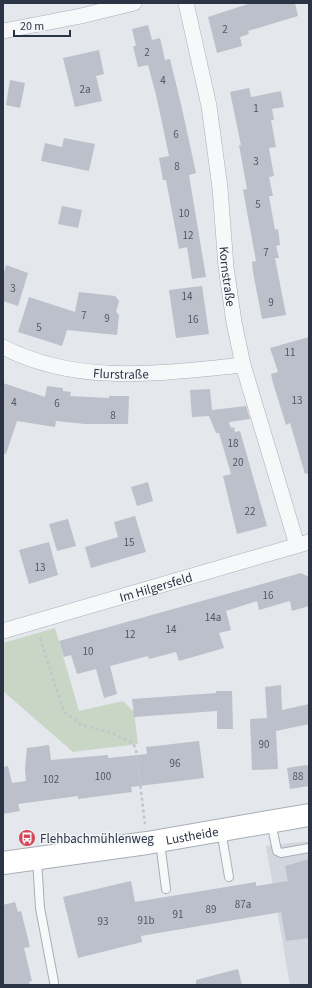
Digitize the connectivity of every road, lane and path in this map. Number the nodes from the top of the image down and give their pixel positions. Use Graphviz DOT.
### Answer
graph roads {
  1 [pos="134,3"];
  2 [pos="186,3"];
  3 [pos="3,31"];
  4 [pos="3,347"];
  5 [pos="243,365"];
  6 [pos="303,543"];
  7 [pos="36,622"];
  8 [pos="3,630"];
  9 [pos="309,814"];
  10 [pos="271,821"];
  11 [pos="221,830"];
  12 [pos="153,842"];
  13 [pos="309,848"];
  14 [pos="37,860"];
  15 [pos="3,863"];
  16 [pos="229,877"];
  17 [pos="166,889"];
  18 [pos="54,982"];
  1 -- 3 [label="street"];
  2 -- 5 [label="street, Kornstraße"];
  4 -- 5 [label="street, Flurstraße"];
  5 -- 6 [label="street, Kornstraße"];
  6 -- 7 [label="street, Im Hilgersfeld"];
  7 -- 8 [label="street, Im Hilgersfeld"];
  7 -- 12 [label="path"];
  9 -- 10 [label="main road, Lustheide"];
  10 -- 11 [label="main road, Lustheide"];
  10 -- 13 [label="lane"];
  11 -- 12 [label="main road, Lustheide"];
  11 -- 16 [label="lane"];
  12 -- 14 [label="main road, Lustheide"];
  12 -- 17 [label="lane"];
  14 -- 15 [label="main road, Lustheide"];
  14 -- 18 [label="lane"];
}
